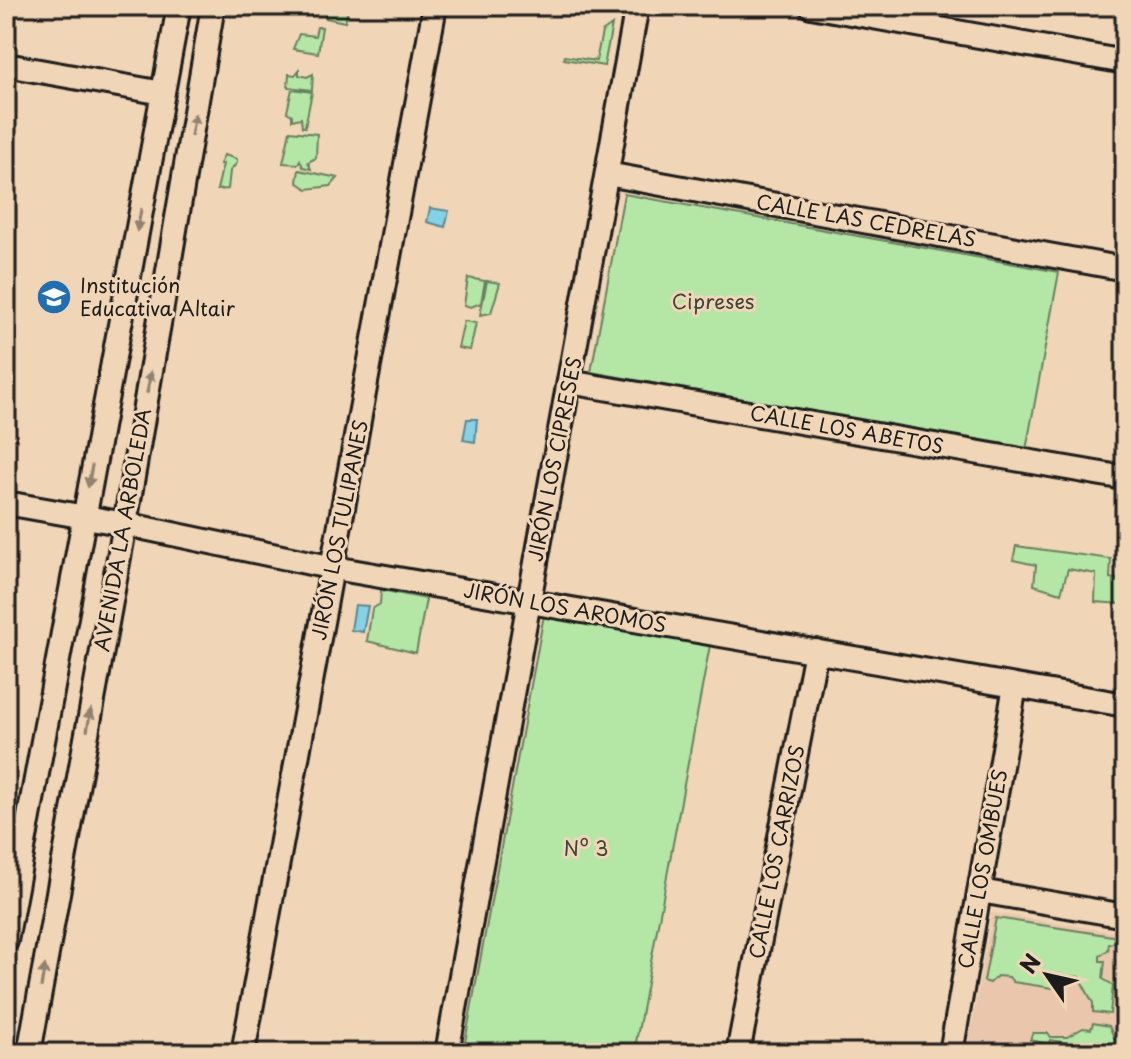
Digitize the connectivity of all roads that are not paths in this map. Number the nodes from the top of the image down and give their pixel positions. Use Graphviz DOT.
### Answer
graph roads {
  1 [pos="179,6"];
  2 [pos="213,6"];
  3 [pos="435,6"];
  4 [pos="637,6"];
  5 [pos="811,6"];
  6 [pos="1125,62"];
  7 [pos="6,65"];
  8 [pos="163,93"];
  9 [pos="607,174"];
  10 [pos="1125,269"];
  11 [pos="569,382"];
  12 [pos="1125,478"];
  13 [pos="6,503"];
  14 [pos="82,517"];
  15 [pos="125,524"];
  16 [pos="334,568"];
  17 [pos="528,601"];
  18 [pos="816,651"];
  19 [pos="1015,686"];
  20 [pos="1125,705"];
  21 [pos="980,891"];
  22 [pos="1125,916"];
  23 [pos="6,941"];
  24 [pos="31,1053"];
  25 [pos="243,1053"];
  26 [pos="447,1053"];
  27 [pos="738,1053"];
  28 [pos="951,1053"];
  1 -- 8 [label="street, AVENIDA LA ARBOLEDA"];
  15 -- 2 [label="street, AVENIDA LA ARBOLEDA, one-way"];
  3 -- 16 [label="street, JIRÓN LOS TULIPANES"];
  4 -- 9 [label="street, JIRÓN LOS CIPRESES"];
  5 -- 6 [label="street"];
  7 -- 8 [label="street"];
  8 -- 14 [label="street, AVENIDA LA ARBOLEDA, one-way"];
  9 -- 10 [label="street, CALLE LAS CEDRELAS"];
  9 -- 11 [label="street, JIRÓN LOS CIPRESES"];
  11 -- 12 [label="street, CALLE LOS ABETOS"];
  11 -- 17 [label="street, JIRÓN LOS CIPRESES"];
  13 -- 14 [label="street, JIRÓN LOS AROMOS"];
  14 -- 15 [label="street, JIRÓN LOS AROMOS"];
  14 -- 23 [label="street, AVENIDA LA ARBOLEDA"];
  15 -- 16 [label="street, JIRÓN LOS AROMOS"];
  24 -- 15 [label="street, AVENIDA LA ARBOLEDA, one-way"];
  16 -- 17 [label="street, JIRÓN LOS AROMOS"];
  16 -- 25 [label="street, JIRÓN LOS TULIPANES"];
  17 -- 18 [label="street, JIRÓN LOS AROMOS"];
  17 -- 26 [label="street, JIRÓN LOS CIPRESES"];
  18 -- 19 [label="street, JIRÓN LOS AROMOS"];
  18 -- 27 [label="street, CALLE LOS CARRIZOS"];
  19 -- 20 [label="street, JIRÓN LOS AROMOS"];
  19 -- 21 [label="street, CALLE LOS OMBUES"];
  21 -- 22 [label="street"];
  21 -- 28 [label="street, CALLE LOS OMBUES"];
}
